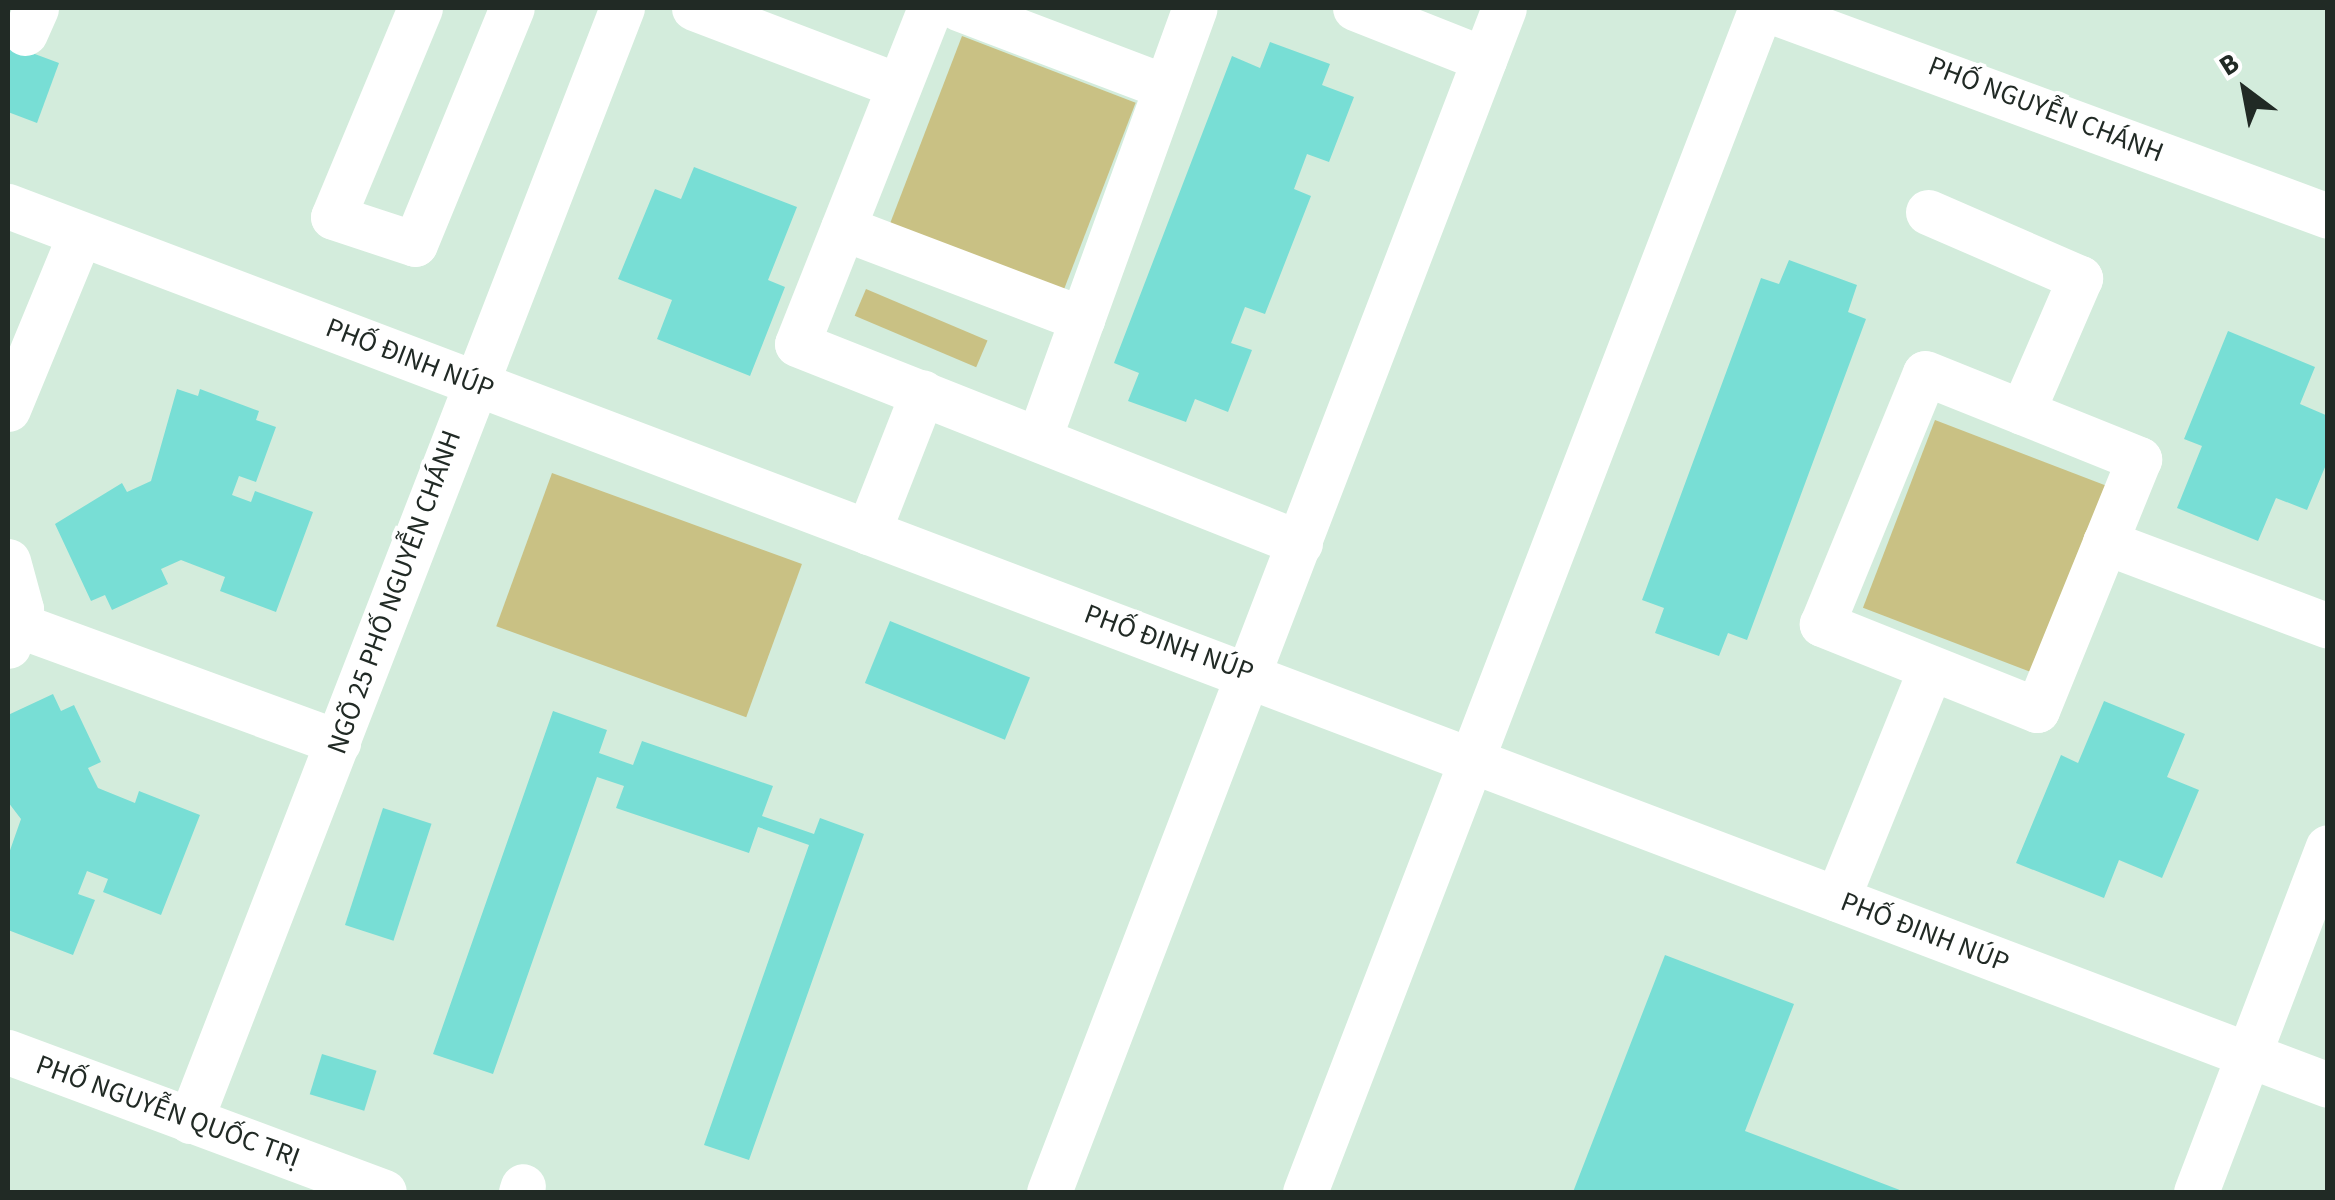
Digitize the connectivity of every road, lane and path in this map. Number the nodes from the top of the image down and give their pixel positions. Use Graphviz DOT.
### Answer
graph roads {
  1 [pos="420,8"];
  2 [pos="512,8"];
  3 [pos="622,8"];
  4 [pos="694,8"];
  5 [pos="930,8"];
  6 [pos="958,8"];
  7 [pos="1195,8"];
  8 [pos="1356,8"];
  9 [pos="1504,8"];
  10 [pos="1762,8"];
  11 [pos="1484,59"];
  12 [pos="900,86"];
  13 [pos="1166,87"];
  14 [pos="8,206"];
  15 [pos="1928,212"];
  16 [pos="2328,216"];
  17 [pos="843,228"];
  18 [pos="80,234"];
  19 [pos="1082,320"];
  20 [pos="473,382"];
  21 [pos="923,392"];
  22 [pos="8,409"];
  23 [pos="2022,412"];
  24 [pos="1039,438"];
  25 [pos="868,532"];
  26 [pos="2105,542"];
  27 [pos="1300,543"];
  28 [pos="8,561"];
  29 [pos="2328,626"];
  30 [pos="13,636"];
  31 [pos="1931,668"];
  32 [pos="1254,674"];
  33 [pos="338,742"];
  34 [pos="1474,758"];
  35 [pos="2328,847"];
  36 [pos="1837,898"];
  37 [pos="8,1052"];
  38 [pos="2248,1054"];
  39 [pos="2328,1085"];
  40 [pos="190,1121"];
  41 [pos="384,1192"];
  42 [pos="1048,1192"];
  43 [pos="1305,1192"];
  44 [pos="2196,1192"];
  1 -- 2 [label="street"];
  3 -- 20 [label="street, NGÕ 25 PHỐ NGUYỄN CHÁNH"];
  4 -- 12 [label="street"];
  5 -- 12 [label="street"];
  6 -- 13 [label="street"];
  7 -- 13 [label="street"];
  8 -- 11 [label="street"];
  9 -- 11 [label="street"];
  10 -- 16 [label="street, PHỐ NGUYỄN CHÁNH"];
  10 -- 34 [label="street"];
  11 -- 27 [label="street"];
  12 -- 17 [label="street"];
  13 -- 19 [label="street"];
  14 -- 18 [label="street, PHỐ ĐINH NÚP"];
  15 -- 23 [label="street"];
  17 -- 19 [label="street"];
  17 -- 21 [label="street"];
  18 -- 20 [label="street, PHỐ ĐINH NÚP"];
  18 -- 22 [label="street"];
  19 -- 24 [label="street"];
  20 -- 25 [label="street, PHỐ ĐINH NÚP"];
  20 -- 33 [label="street, NGÕ 25 PHỐ NGUYỄN CHÁNH"];
  21 -- 24 [label="street"];
  21 -- 25 [label="street"];
  23 -- 26 [label="street"];
  23 -- 31 [label="street"];
  24 -- 27 [label="street"];
  25 -- 32 [label="street, PHỐ ĐINH NÚP"];
  26 -- 29 [label="street"];
  26 -- 31 [label="street"];
  27 -- 32 [label="street"];
  28 -- 30 [label="street"];
  30 -- 33 [label="street"];
  31 -- 36 [label="street"];
  32 -- 34 [label="street, PHỐ ĐINH NÚP"];
  32 -- 42 [label="street"];
  33 -- 40 [label="street, NGÕ 25 PHỐ NGUYỄN CHÁNH"];
  34 -- 36 [label="street, PHỐ ĐINH NÚP"];
  34 -- 43 [label="street"];
  35 -- 38 [label="street"];
  36 -- 38 [label="street, PHỐ ĐINH NÚP"];
  37 -- 40 [label="street, PHỐ NGUYỄN QUỐC TRỊ"];
  38 -- 39 [label="street, PHỐ ĐINH NÚP"];
  38 -- 44 [label="street"];
  40 -- 41 [label="street, PHỐ NGUYỄN QUỐC TRỊ"];
}
